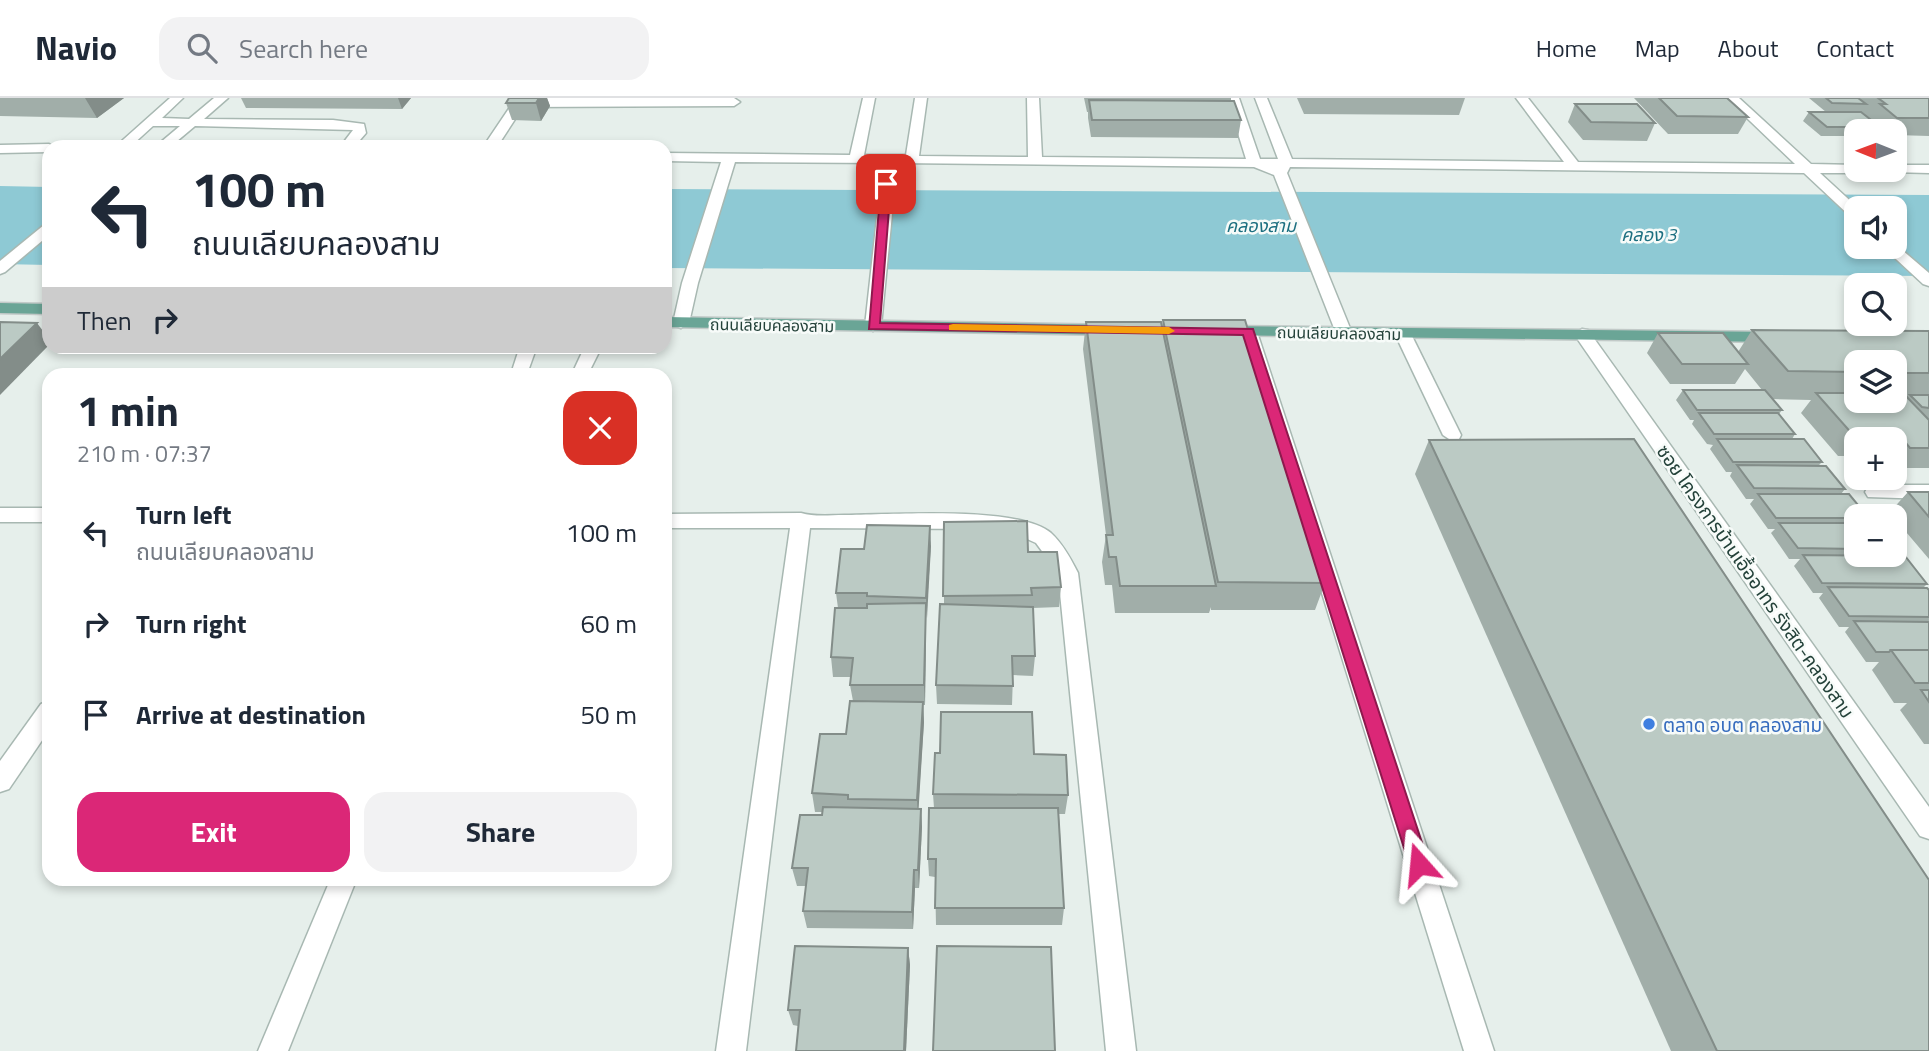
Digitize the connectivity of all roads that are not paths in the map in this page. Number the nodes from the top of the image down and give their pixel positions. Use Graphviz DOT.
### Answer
graph roads {
  1 [pos="177,98"];
  2 [pos="222,98"];
  3 [pos="869,98"];
  4 [pos="921,98"];
  5 [pos="1033,98"];
  6 [pos="1233,98"];
  7 [pos="1261,98"];
  8 [pos="1522,98"];
  9 [pos="1732,98"];
  10 [pos="520,100"];
  11 [pos="734,102"];
  12 [pos="148,122"];
  13 [pos="191,124"];
  14 [pos="129,140"];
  15 [pos="171,140"];
  16 [pos="354,140"];
  17 [pos="494,140"];
  18 [pos="42,148"];
  19 [pos="0,149"];
  20 [pos="672,157"];
  21 [pos="729,158"];
  22 [pos="856,160"];
  23 [pos="890,161"];
  24 [pos="912,161"];
  25 [pos="1035,162"];
  26 [pos="1254,162"];
  27 [pos="1576,168"];
  28 [pos="1810,169"];
  29 [pos="1844,169"];
  30 [pos="1908,169"];
  31 [pos="1929,169"];
  32 [pos="1282,171"];
  33 [pos="1844,203"];
  34 [pos="42,234"];
  35 [pos="1904,259"];
  36 [pos="1,268"];
  37 [pos="1929,282"];
  38 [pos="0,308"];
  39 [pos="42,309"];
  40 [pos="673,323"];
  41 [pos="873,326"];
  42 [pos="1137,330"];
  43 [pos="1207,331"];
  44 [pos="1249,332"];
  45 [pos="1344,333"];
  46 [pos="1403,334"];
  47 [pos="1582,334"];
  48 [pos="1790,337"];
  49 [pos="1452,435"];
  50 [pos="1875,492"];
  51 [pos="1929,492"];
  52 [pos="0,515"];
  53 [pos="42,515"];
  54 [pos="802,520"];
  55 [pos="672,521"];
  56 [pos="42,721"];
  57 [pos="0,781"];
  58 [pos="1929,828"];
  59 [pos="341,886"];
  60 [pos="273,1051"];
  61 [pos="731,1051"];
  62 [pos="1121,1051"];
  63 [pos="1479,1051"];
  1 -- 12 [label="street"];
  2 -- 13 [label="street"];
  3 -- 22 [label="street"];
  4 -- 24 [label="street"];
  5 -- 25 [label="street"];
  6 -- 26 [label="street"];
  7 -- 32 [label="street"];
  8 -- 27 [label="street"];
  9 -- 28 [label="street"];
  10 -- 11 [label="street"];
  10 -- 17 [label="street"];
  12 -- 13 [label="street"];
  12 -- 14 [label="street"];
  13 -- 15 [label="street"];
  13 -- 16 [label="street"];
  18 -- 19 [label="street"];
  20 -- 21 [label="street"];
  21 -- 22 [label="street"];
  21 -- 40 [label="street"];
  22 -- 23 [label="street"];
  23 -- 24 [label="street"];
  23 -- 41 [label="street"];
  24 -- 25 [label="street"];
  25 -- 26 [label="street"];
  26 -- 32 [label="street"];
  27 -- 28 [label="street"];
  27 -- 32 [label="street"];
  28 -- 29 [label="street"];
  28 -- 33 [label="street"];
  30 -- 31 [label="street"];
  32 -- 45 [label="street"];
  34 -- 36 [label="street"];
  35 -- 37 [label="street"];
  38 -- 39 [label="main road"];
  40 -- 41 [label="main road, ถนนเลียบคลองสาม"];
  41 -- 42 [label="main road, ถนนเลียบคลองสาม"];
  43 -- 44 [label="main road, ถนนเลียบคลองสาม"];
  44 -- 45 [label="main road, ถนนเลียบคลองสาม"];
  44 -- 63 [label="street"];
  45 -- 46 [label="main road, ถนนเลียบคลองสาม"];
  46 -- 47 [label="main road, ถนนเลียบคลองสาม"];
  46 -- 49 [label="street"];
  47 -- 48 [label="main road, ถนนเลียบคลองสาม"];
  47 -- 58 [label="street, ซอย โครงการบ้านเอื้ออาทร รังสิต-คลองสาม"];
  50 -- 51 [label="street"];
  52 -- 53 [label="street"];
  54 -- 55 [label="street"];
  54 -- 61 [label="street"];
  54 -- 62 [label="street"];
  56 -- 57 [label="street"];
  59 -- 60 [label="street"];
}
